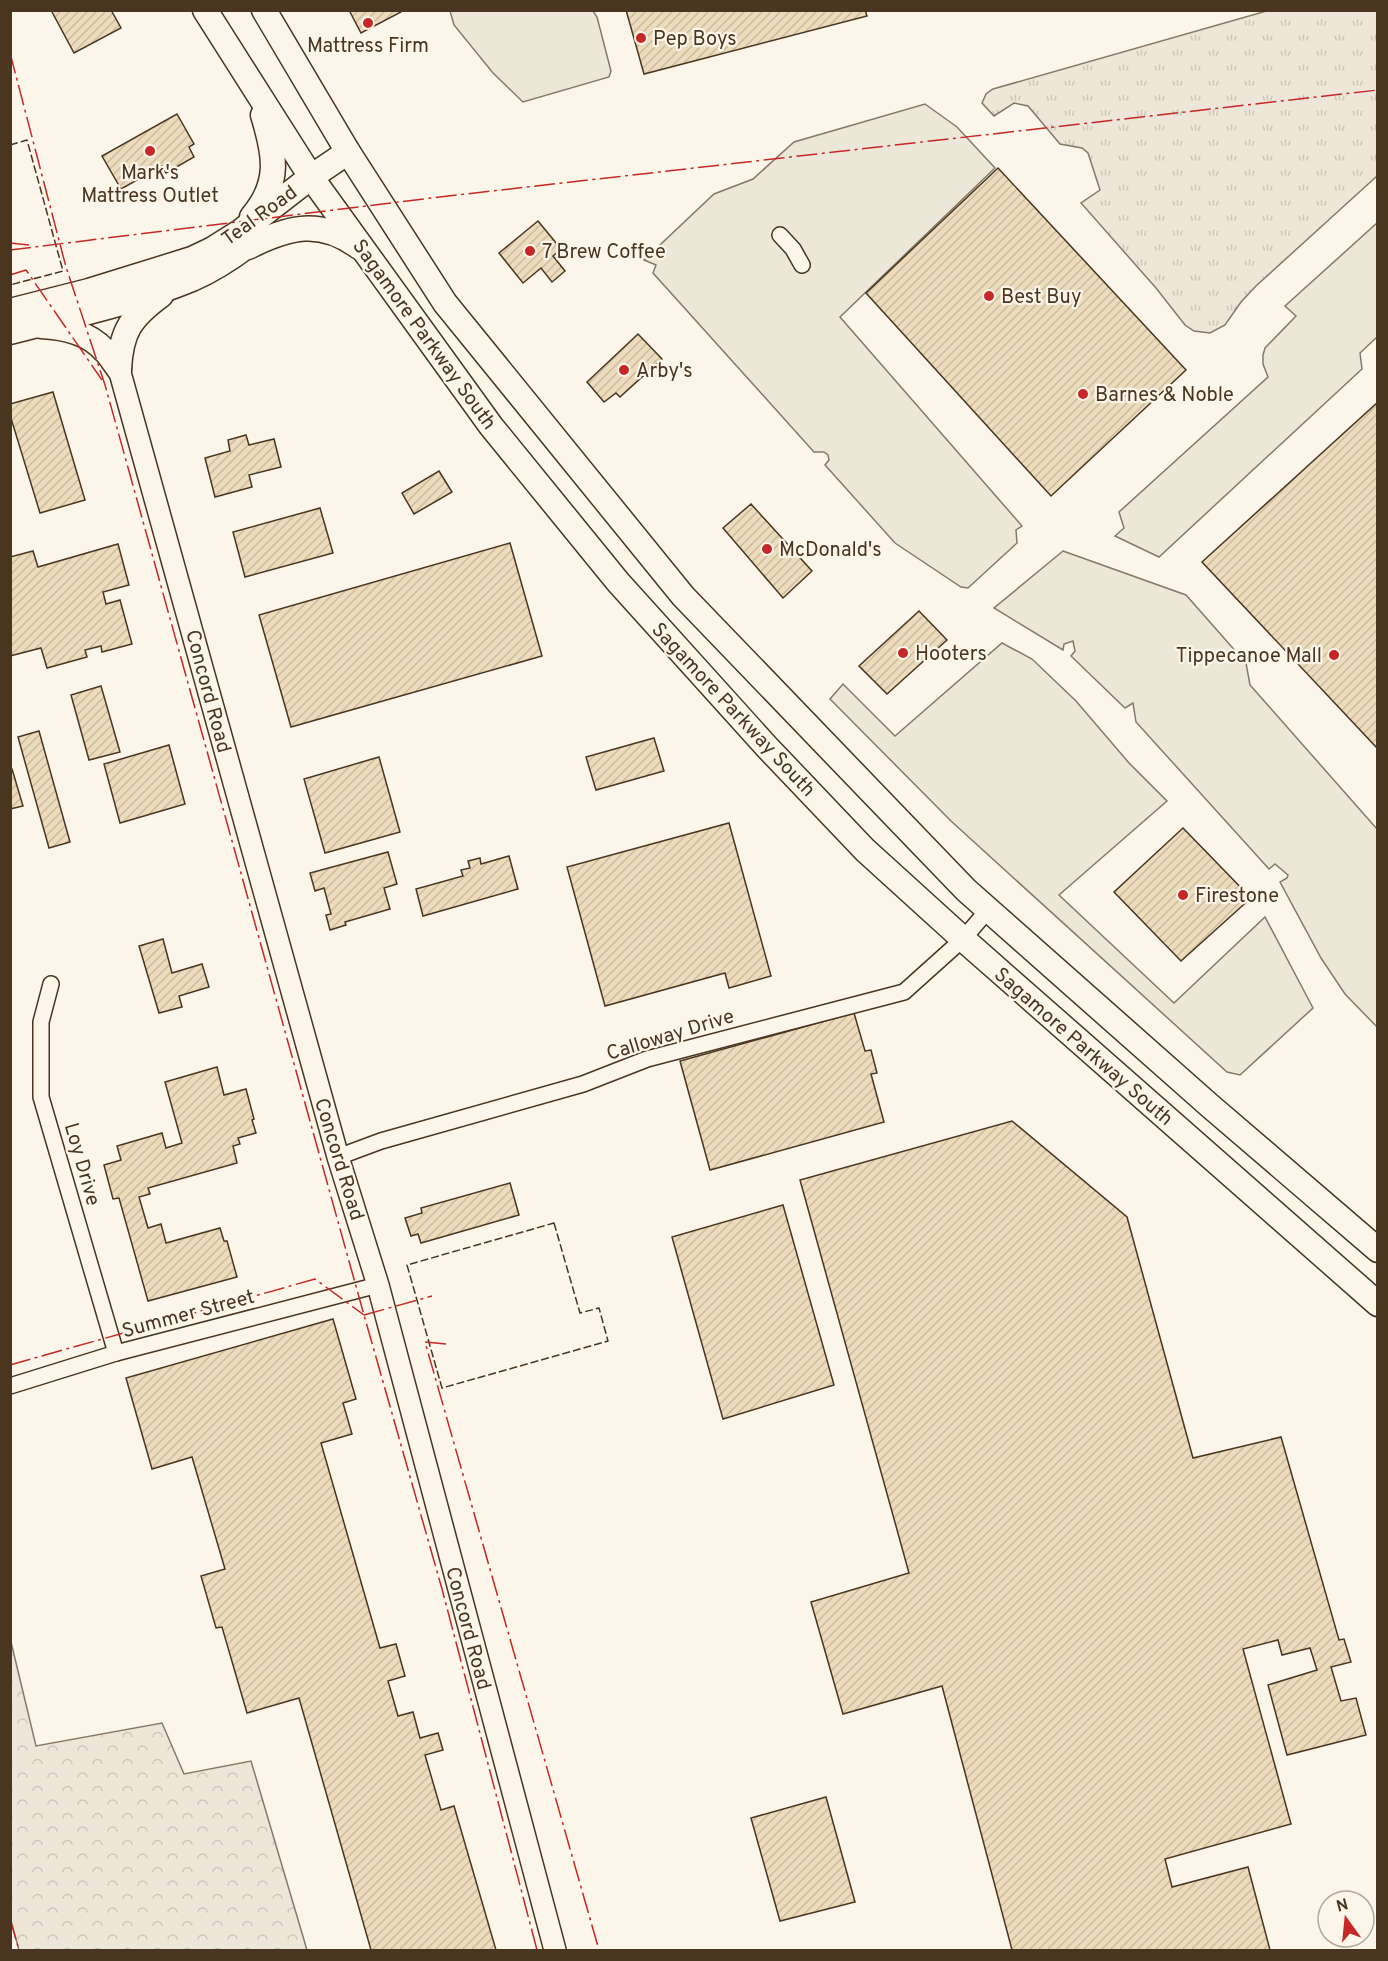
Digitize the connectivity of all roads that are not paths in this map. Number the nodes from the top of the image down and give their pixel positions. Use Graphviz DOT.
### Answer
graph roads {
  1 [pos="206,10"];
  2 [pos="264,10"];
  3 [pos="246,74"];
  4 [pos="348,152"];
  5 [pos="311,177"];
  6 [pos="780,235"];
  7 [pos="242,241"];
  8 [pos="365,251"];
  9 [pos="802,265"];
  10 [pos="173,286"];
  11 [pos="10,311"];
  12 [pos="34,326"];
  13 [pos="10,332"];
  14 [pos="119,369"];
  15 [pos="988,910"];
  16 [pos="963,939"];
  17 [pos="51,984"];
  18 [pos="338,1157"];
  19 [pos="1377,1250"];
  20 [pos="378,1285"];
  21 [pos="1377,1304"];
  22 [pos="116,1353"];
  23 [pos="10,1386"];
  24 [pos="555,1950"];
  1 -- 3 [label="main road, Sagamore Parkway South"];
  2 -- 4 [label="main road, Sagamore Parkway South"];
  3 -- 5 [label="main road, Sagamore Parkway South"];
  3 -- 7 [label="main road"];
  4 -- 5 [label="main road, Teal Road"];
  4 -- 15 [label="main road, Sagamore Parkway South"];
  5 -- 7 [label="main road, Teal Road"];
  5 -- 8 [label="main road, Sagamore Parkway South"];
  6 -- 9 [label="street"];
  7 -- 8 [label="main road"];
  7 -- 10 [label="main road, Teal Road"];
  7 -- 11 [label="main road, Teal Road"];
  8 -- 16 [label="main road, Sagamore Parkway South"];
  10 -- 12 [label="main road, Teal Road"];
  10 -- 14 [label="main road"];
  12 -- 13 [label="main road, Teal Road"];
  12 -- 14 [label="main road"];
  14 -- 18 [label="street, Concord Road"];
  15 -- 16 [label="street, Calloway Drive"];
  15 -- 19 [label="main road, Sagamore Parkway South"];
  16 -- 18 [label="street, Calloway Drive"];
  16 -- 21 [label="main road, Sagamore Parkway South"];
  17 -- 22 [label="street, Loy Drive"];
  18 -- 20 [label="street, Concord Road"];
  20 -- 22 [label="street, Summer Street"];
  20 -- 24 [label="street, Concord Road"];
  22 -- 23 [label="street, Summer Street"];
}
